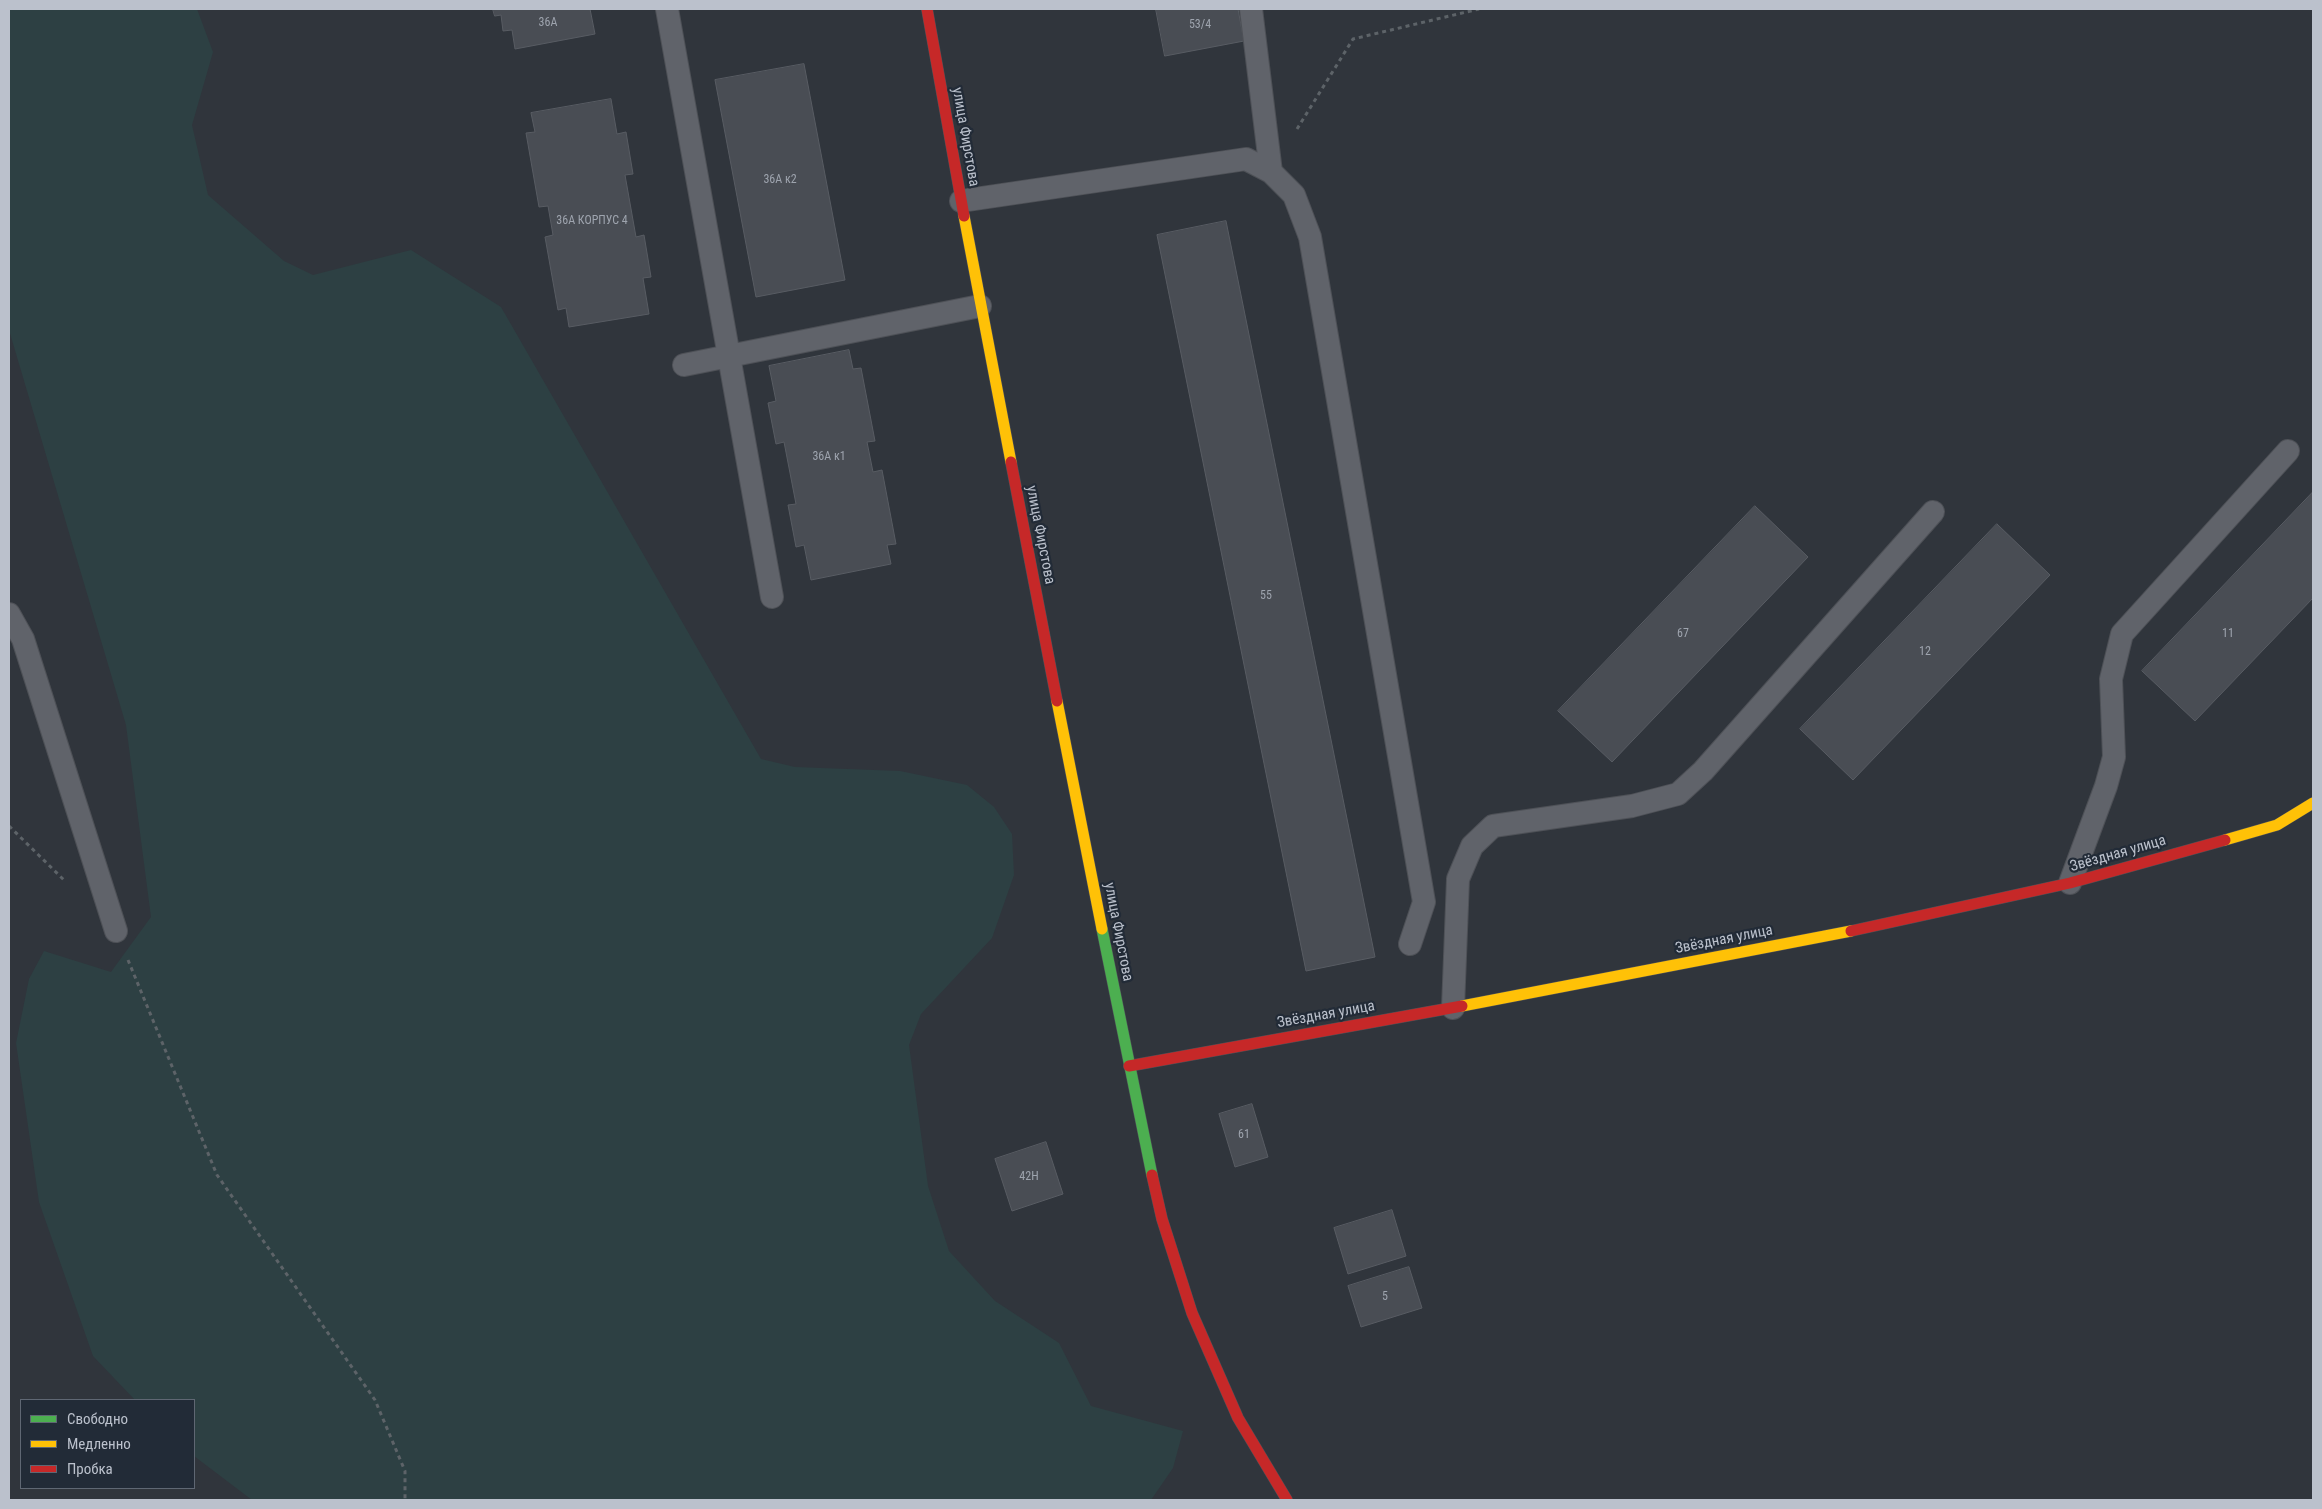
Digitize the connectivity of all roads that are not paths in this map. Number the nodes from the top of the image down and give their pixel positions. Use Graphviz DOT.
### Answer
graph roads {
  1 [pos="667,9"];
  2 [pos="926,9"];
  3 [pos="1251,9"];
  4 [pos="1271,172"];
  5 [pos="961,202"];
  6 [pos="980,306"];
  7 [pos="729,356"];
  8 [pos="684,365"];
  9 [pos="2288,451"];
  10 [pos="1932,512"];
  11 [pos="772,597"];
  12 [pos="9,614"];
  13 [pos="2313,803"];
  14 [pos="2070,884"];
  15 [pos="116,931"];
  16 [pos="1410,944"];
  17 [pos="1452,1008"];
  18 [pos="1129,1066"];
  19 [pos="1287,1500"];
  1 -- 7 [label="lane"];
  2 -- 5 [label="main road, улица Фирстова"];
  3 -- 4 [label="lane"];
  4 -- 5 [label="lane"];
  4 -- 16 [label="lane"];
  5 -- 6 [label="main road, улица Фирстова"];
  6 -- 7 [label="lane"];
  6 -- 18 [label="main road, улица Фирстова"];
  7 -- 8 [label="lane"];
  7 -- 11 [label="lane"];
  9 -- 14 [label="lane"];
  10 -- 17 [label="lane"];
  12 -- 15 [label="lane"];
  13 -- 14 [label="main road, Звёздная улица"];
  14 -- 17 [label="main road, Звёздная улица"];
  17 -- 18 [label="main road, Звёздная улица"];
  18 -- 19 [label="main road, улица Фирстова"];
}
